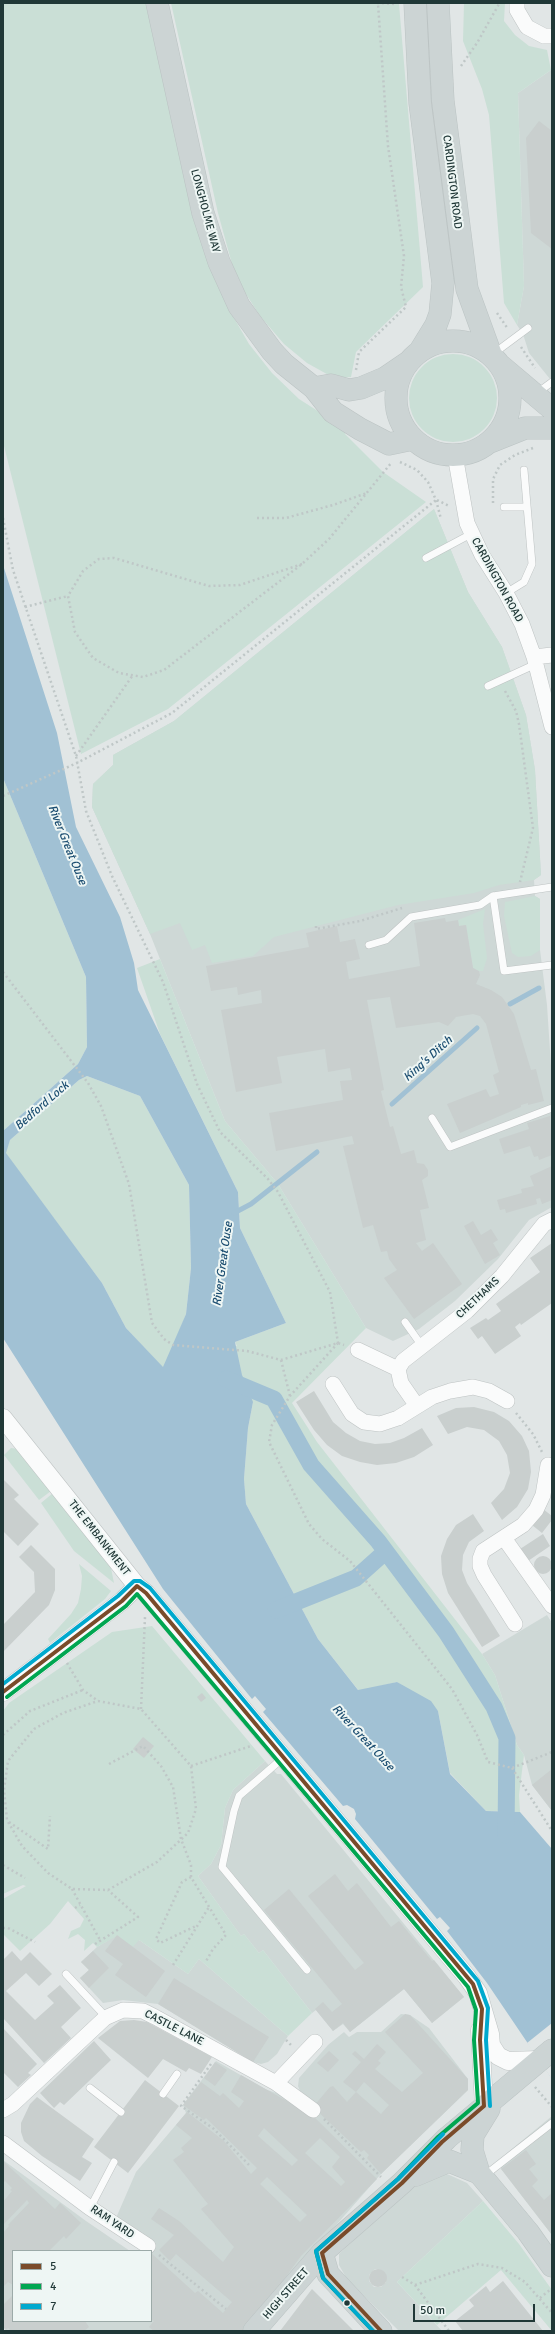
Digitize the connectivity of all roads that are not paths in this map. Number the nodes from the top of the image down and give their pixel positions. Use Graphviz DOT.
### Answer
graph roads {
  1 [pos="157,3"];
  2 [pos="438,3"];
  3 [pos="516,3"];
  4 [pos="407,4"];
  5 [pos="552,36"];
  6 [pos="528,328"];
  7 [pos="414,356"];
  8 [pos="495,360"];
  9 [pos="544,387"];
  10 [pos="314,388"];
  11 [pos="552,409"];
  12 [pos="546,436"];
  13 [pos="413,439"];
  14 [pos="488,444"];
  15 [pos="455,455"];
  16 [pos="524,470"];
  17 [pos="504,507"];
  18 [pos="526,507"];
  19 [pos="472,534"];
  20 [pos="426,558"];
  21 [pos="506,593"];
  22 [pos="552,655"];
  23 [pos="535,661"];
  24 [pos="488,686"];
  25 [pos="552,726"];
  26 [pos="552,887"];
  27 [pos="493,896"];
  28 [pos="369,945"];
  29 [pos="552,965"];
  30 [pos="552,1108"];
  31 [pos="432,1118"];
  32 [pos="552,1220"];
  33 [pos="405,1322"];
  34 [pos="422,1346"];
  35 [pos="358,1350"];
  36 [pos="398,1370"];
  37 [pos="333,1384"];
  38 [pos="507,1401"];
  39 [pos="417,1406"];
  40 [pos="6,1427"];
  41 [pos="548,1465"];
  42 [pos="504,1538"];
  43 [pos="141,1590"];
  44 [pos="552,1606"];
  45 [pos="516,1624"];
  46 [pos="3,1692"];
  47 [pos="284,1757"];
  48 [pos="307,1970"];
  49 [pos="66,1974"];
  50 [pos="482,2009"];
  51 [pos="106,2017"];
  52 [pos="315,2042"];
  53 [pos="531,2067"];
  54 [pos="177,2074"];
  55 [pos="276,2083"];
  56 [pos="90,2088"];
  57 [pos="163,2094"];
  58 [pos="484,2106"];
  59 [pos="3,2110"];
  60 [pos="313,2110"];
  61 [pos="121,2112"];
  62 [pos="552,2124"];
  63 [pos="3,2143"];
  64 [pos="114,2162"];
  65 [pos="481,2175"];
  66 [pos="397,2186"];
  67 [pos="90,2208"];
  68 [pos="148,2246"];
  69 [pos="322,2253"];
  70 [pos="552,2266"];
  71 [pos="254,2331"];
  72 [pos="381,2331"];
  1 -- 10 [label="main road, LONGHOLME WAY"];
  2 -- 8 [label="main road, CARDINGTON ROAD"];
  3 -- 5 [label="street"];
  4 -- 7 [label="main road, CARDINGTON ROAD"];
  6 -- 8 [label="lane"];
  7 -- 8 [label="main road"];
  7 -- 10 [label="main road"];
  7 -- 13 [label="main road"];
  8 -- 9 [label="main road"];
  8 -- 14 [label="main road"];
  9 -- 11 [label="main road"];
  10 -- 13 [label="main road, LONGHOLME WAY"];
  12 -- 14 [label="main road"];
  13 -- 15 [label="main road"];
  14 -- 15 [label="main road"];
  15 -- 19 [label="street, CARDINGTON ROAD"];
  16 -- 18 [label="lane"];
  17 -- 18 [label="lane"];
  18 -- 21 [label="lane"];
  19 -- 20 [label="lane"];
  19 -- 21 [label="street, CARDINGTON ROAD"];
  21 -- 23 [label="street, CARDINGTON ROAD"];
  22 -- 23 [label="street"];
  23 -- 24 [label="lane"];
  23 -- 25 [label="street, CARDINGTON ROAD"];
  26 -- 27 [label="lane"];
  27 -- 28 [label="lane"];
  27 -- 29 [label="lane"];
  30 -- 31 [label="lane"];
  32 -- 34 [label="street, CHETHAMS"];
  33 -- 34 [label="lane"];
  34 -- 36 [label="street, CHETHAMS"];
  35 -- 36 [label="street"];
  36 -- 39 [label="street"];
  37 -- 39 [label="street"];
  38 -- 39 [label="street"];
  40 -- 43 [label="street, THE EMBANKMENT"];
  41 -- 42 [label="street"];
  42 -- 44 [label="street"];
  42 -- 45 [label="street"];
  43 -- 46 [label="street"];
  43 -- 47 [label="street, THE EMBANKMENT"];
  47 -- 48 [label="lane"];
  47 -- 50 [label="street, THE EMBANKMENT"];
  49 -- 51 [label="lane"];
  50 -- 53 [label="street, THE EMBANKMENT"];
  50 -- 58 [label="street, THE EMBANKMENT"];
  51 -- 55 [label="street, CASTLE LANE"];
  51 -- 59 [label="street, CASTLE LANE"];
  52 -- 55 [label="street"];
  53 -- 58 [label="main road, HIGH STREET"];
  53 -- 65 [label="main road"];
  54 -- 57 [label="lane"];
  55 -- 60 [label="street, CASTLE LANE"];
  56 -- 61 [label="lane"];
  58 -- 66 [label="main road, HIGH STREET"];
  62 -- 65 [label="lane"];
  63 -- 67 [label="street, RAM YARD"];
  64 -- 67 [label="lane"];
  65 -- 66 [label="main road"];
  65 -- 70 [label="main road"];
  66 -- 69 [label="main road, HIGH STREET"];
  67 -- 68 [label="street, RAM YARD"];
  69 -- 71 [label="main road, HIGH STREET"];
  69 -- 72 [label="main road"];
}
